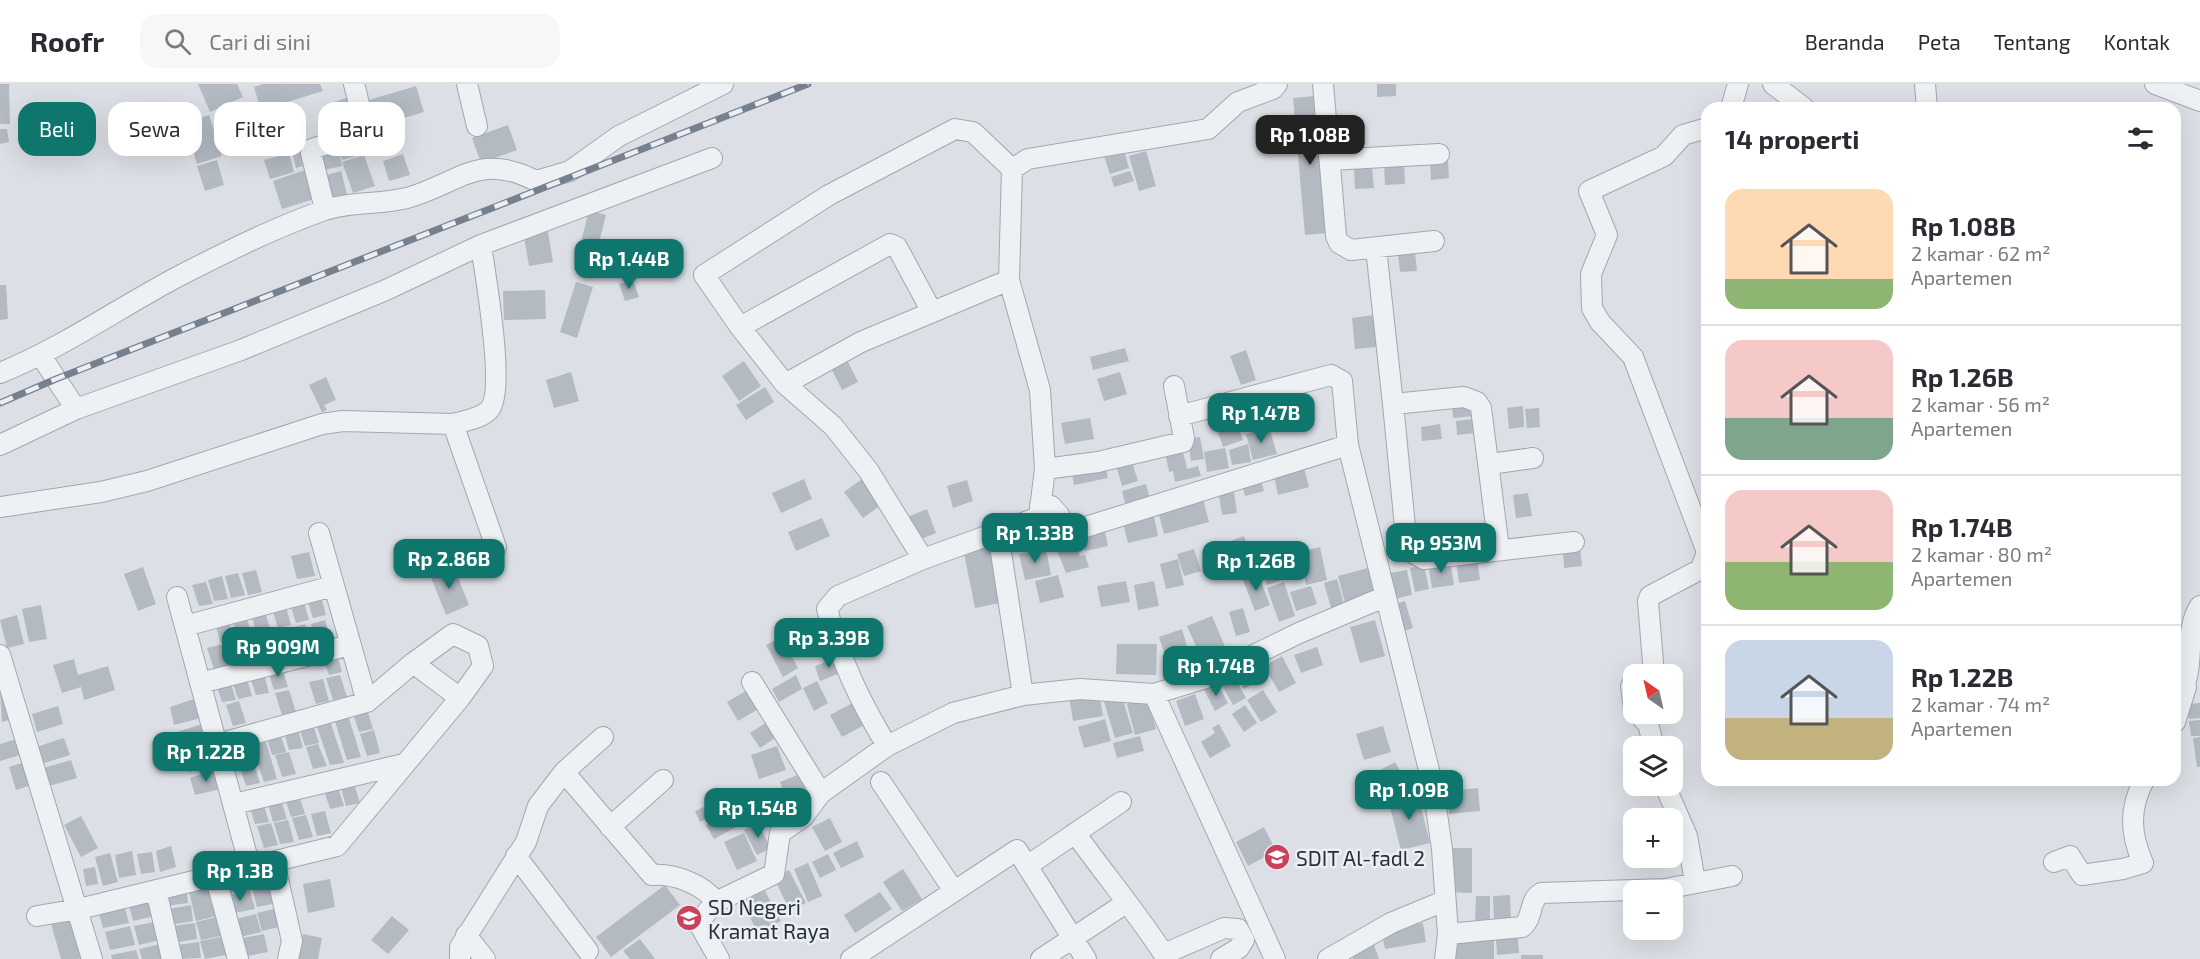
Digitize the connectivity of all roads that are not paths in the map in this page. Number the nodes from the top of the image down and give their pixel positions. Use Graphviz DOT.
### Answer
graph roads {
  1 [pos="354,84"];
  2 [pos="467,84"];
  3 [pos="723,84"];
  4 [pos="1277,84"];
  5 [pos="1323,84"];
  6 [pos="1738,84"];
  7 [pos="1773,84"];
  8 [pos="1925,84"];
  9 [pos="2155,84"];
  10 [pos="2200,101"];
  11 [pos="1733,102"];
  12 [pos="1796,102"];
  13 [pos="1926,102"];
  14 [pos="477,126"];
  15 [pos="1701,130"];
  16 [pos="1439,154"];
  17 [pos="712,158"];
  18 [pos="1330,160"];
  19 [pos="1012,169"];
  20 [pos="325,209"];
  21 [pos="1434,241"];
  22 [pos="482,245"];
  23 [pos="1376,248"];
  24 [pos="1009,274"];
  25 [pos="983,279"];
  26 [pos="932,312"];
  27 [pos="740,327"];
  28 [pos="41,356"];
  29 [pos="0,373"];
  30 [pos="785,384"];
  31 [pos="1174,386"];
  32 [pos="1393,404"];
  33 [pos="76,409"];
  34 [pos="1179,416"];
  35 [pos="453,424"];
  36 [pos="0,445"];
  37 [pos="1348,446"];
  38 [pos="1533,458"];
  39 [pos="1490,464"];
  40 [pos="1045,469"];
  41 [pos="1040,505"];
  42 [pos="0,507"];
  43 [pos="319,533"];
  44 [pos="998,533"];
  45 [pos="1701,536"];
  46 [pos="1574,542"];
  47 [pos="496,548"];
  48 [pos="1499,549"];
  49 [pos="923,559"];
  50 [pos="1701,569"];
  51 [pos="333,586"];
  52 [pos="177,597"];
  53 [pos="1384,597"];
  54 [pos="2200,606"];
  55 [pos="185,626"];
  56 [pos="350,645"];
  57 [pos="0,655"];
  58 [pos="413,663"];
  59 [pos="1653,664"];
  60 [pos="752,682"];
  61 [pos="200,683"];
  62 [pos="2181,691"];
  63 [pos="1154,694"];
  64 [pos="1023,695"];
  65 [pos="460,698"];
  66 [pos="367,702"];
  67 [pos="603,737"];
  68 [pos="218,744"];
  69 [pos="887,746"];
  70 [pos="404,764"];
  71 [pos="564,772"];
  72 [pos="663,780"];
  73 [pos="881,782"];
  74 [pos="2142,786"];
  75 [pos="821,793"];
  76 [pos="1669,796"];
  77 [pos="1121,802"];
  78 [pos="234,804"];
  79 [pos="610,827"];
  80 [pos="1075,833"];
  81 [pos="516,856"];
  82 [pos="274,862"];
  83 [pos="2054,862"];
  84 [pos="1027,866"];
  85 [pos="250,867"];
  86 [pos="215,875"];
  87 [pos="1732,876"];
  88 [pos="1695,882"];
  89 [pos="156,890"];
  90 [pos="954,891"];
  91 [pos="1444,901"];
  92 [pos="716,902"];
  93 [pos="1126,903"];
  94 [pos="79,909"];
  95 [pos="37,916"];
  96 [pos="1448,934"];
  97 [pos="466,935"];
  98 [pos="1073,938"];
  99 [pos="588,951"];
  100 [pos="1166,956"];
  101 [pos="92,959"];
  102 [pos="172,959"];
  103 [pos="238,959"];
  104 [pos="288,959"];
  105 [pos="460,959"];
  106 [pos="485,959"];
  107 [pos="719,959"];
  108 [pos="850,959"];
  109 [pos="1041,959"];
  110 [pos="1086,959"];
  111 [pos="1221,959"];
  112 [pos="1275,959"];
  113 [pos="1328,959"];
  114 [pos="1445,959"];
  1 -- 20 [label="street"];
  2 -- 14 [label="street"];
  3 -- 20 [label="street"];
  4 -- 19 [label="street"];
  5 -- 18 [label="street"];
  6 -- 11 [label="street"];
  7 -- 12 [label="street"];
  8 -- 13 [label="street"];
  9 -- 10 [label="street"];
  15 -- 45 [label="street"];
  16 -- 18 [label="street"];
  17 -- 22 [label="street"];
  18 -- 23 [label="street"];
  19 -- 24 [label="street"];
  19 -- 27 [label="street"];
  20 -- 28 [label="street"];
  21 -- 23 [label="street"];
  22 -- 33 [label="street"];
  22 -- 35 [label="street"];
  23 -- 32 [label="street"];
  24 -- 25 [label="street"];
  24 -- 26 [label="street"];
  24 -- 40 [label="street"];
  26 -- 27 [label="street"];
  26 -- 30 [label="street"];
  27 -- 30 [label="street"];
  28 -- 29 [label="street"];
  28 -- 33 [label="street"];
  30 -- 49 [label="street"];
  31 -- 34 [label="street"];
  32 -- 39 [label="street"];
  32 -- 48 [label="street"];
  33 -- 36 [label="street"];
  34 -- 37 [label="street"];
  34 -- 40 [label="street"];
  35 -- 42 [label="street"];
  35 -- 47 [label="street"];
  37 -- 41 [label="street"];
  37 -- 53 [label="street"];
  38 -- 39 [label="street"];
  39 -- 48 [label="street"];
  40 -- 41 [label="street"];
  41 -- 44 [label="street"];
  43 -- 51 [label="street"];
  44 -- 49 [label="street"];
  44 -- 64 [label="street"];
  46 -- 48 [label="street"];
  49 -- 69 [label="street"];
  50 -- 59 [label="street"];
  51 -- 55 [label="street"];
  51 -- 56 [label="street"];
  52 -- 55 [label="street"];
  53 -- 63 [label="street"];
  53 -- 91 [label="street"];
  54 -- 62 [label="street"];
  55 -- 61 [label="street"];
  56 -- 61 [label="street"];
  56 -- 66 [label="street"];
  57 -- 94 [label="street"];
  58 -- 65 [label="street"];
  58 -- 65 [label="street"];
  58 -- 66 [label="street"];
  60 -- 75 [label="street"];
  61 -- 68 [label="street"];
  63 -- 64 [label="street"];
  63 -- 112 [label="street"];
  64 -- 69 [label="street"];
  65 -- 70 [label="street"];
  66 -- 68 [label="street"];
  67 -- 71 [label="street"];
  68 -- 78 [label="street"];
  69 -- 75 [label="street"];
  70 -- 78 [label="street"];
  70 -- 82 [label="street"];
  71 -- 79 [label="street"];
  71 -- 81 [label="street"];
  72 -- 79 [label="street"];
  73 -- 90 [label="street"];
  74 -- 83 [label="street"];
  75 -- 92 [label="street"];
  76 -- 88 [label="street"];
  77 -- 80 [label="street"];
  78 -- 85 [label="street"];
  79 -- 92 [label="street"];
  80 -- 84 [label="street"];
  80 -- 93 [label="street"];
  81 -- 97 [label="street"];
  81 -- 99 [label="street"];
  82 -- 85 [label="street"];
  82 -- 104 [label="street"];
  84 -- 90 [label="street"];
  84 -- 98 [label="street"];
  85 -- 86 [label="street"];
  86 -- 89 [label="street"];
  86 -- 103 [label="street"];
  87 -- 88 [label="street"];
  88 -- 96 [label="street"];
  89 -- 94 [label="street"];
  89 -- 102 [label="street"];
  90 -- 108 [label="street"];
  91 -- 96 [label="street"];
  91 -- 113 [label="street"];
  92 -- 107 [label="street"];
  93 -- 98 [label="street"];
  93 -- 100 [label="street"];
  94 -- 95 [label="street"];
  94 -- 101 [label="street"];
  96 -- 114 [label="street"];
  97 -- 105 [label="street"];
  97 -- 106 [label="street"];
  98 -- 109 [label="street"];
  98 -- 110 [label="street"];
  100 -- 111 [label="street"];
}
